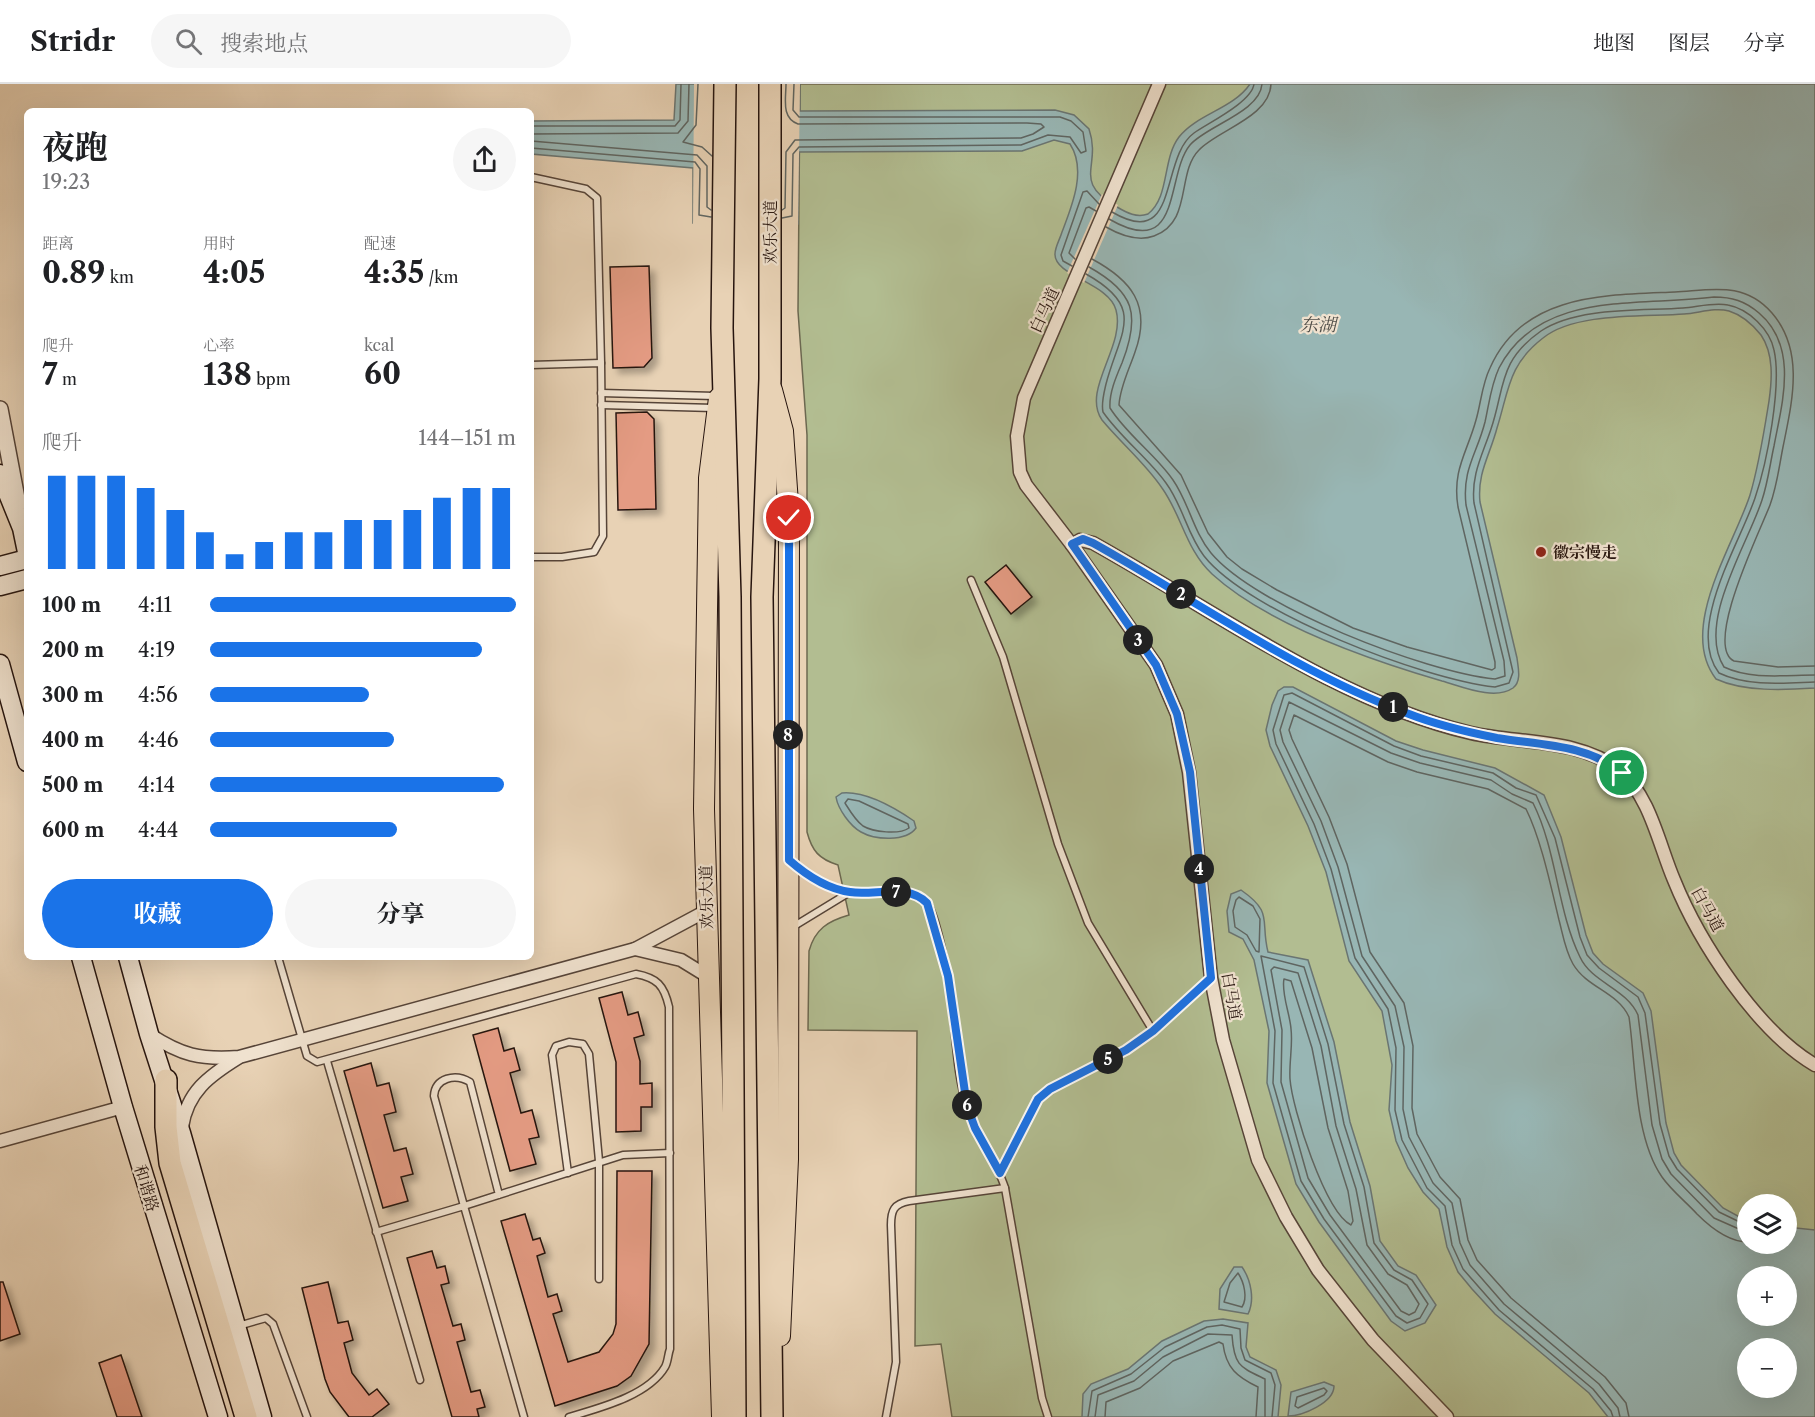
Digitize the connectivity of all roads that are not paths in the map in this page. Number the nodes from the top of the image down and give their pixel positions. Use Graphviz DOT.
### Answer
graph roads {
  1 [pos="725,84"];
  2 [pos="770,84"];
  3 [pos="1159,84"];
  4 [pos="534,178"];
  5 [pos="600,363"];
  6 [pos="534,364"];
  7 [pos="770,379"];
  8 [pos="601,393"];
  9 [pos="720,394"];
  10 [pos="601,405"];
  11 [pos="0,409"];
  12 [pos="0,474"];
  13 [pos="22,528"];
  14 [pos="24,538"];
  15 [pos="1072,544"];
  16 [pos="534,557"];
  17 [pos="24,560"];
  18 [pos="0,566"];
  19 [pos="24,580"];
  20 [pos="970,580"];
  21 [pos="0,586"];
  22 [pos="0,664"];
  23 [pos="24,751"];
  24 [pos="789,860"];
  25 [pos="850,892"];
  26 [pos="706,911"];
  27 [pos="789,929"];
  28 [pos="635,950"];
  29 [pos="82,960"];
  30 [pos="129,960"];
  31 [pos="279,960"];
  32 [pos="707,976"];
  33 [pos="1211,978"];
  34 [pos="1153,1031"];
  35 [pos="149,1034"];
  36 [pos="302,1041"];
  37 [pos="239,1057"];
  38 [pos="327,1061"];
  39 [pos="1815,1065"];
  40 [pos="166,1080"];
  41 [pos="123,1107"];
  42 [pos="181,1133"];
  43 [pos="0,1141"];
  44 [pos="670,1154"];
  45 [pos="599,1161"];
  46 [pos="568,1173"];
  47 [pos="1000,1173"];
  48 [pos="1005,1188"];
  49 [pos="499,1195"];
  50 [pos="464,1206"];
  51 [pos="376,1232"];
  52 [pos="599,1279"];
  53 [pos="237,1326"];
  54 [pos="420,1380"];
  55 [pos="721,1380"];
  56 [pos="214,1412"];
  57 [pos="246,1417"];
  58 [pos="262,1417"];
  59 [pos="307,1417"];
  60 [pos="524,1417"];
  61 [pos="569,1417"];
  62 [pos="715,1417"];
  63 [pos="722,1417"];
  64 [pos="735,1417"];
  65 [pos="772,1417"];
  66 [pos="777,1417"];
  67 [pos="886,1417"];
  68 [pos="1048,1417"];
  69 [pos="1448,1417"];
  1 -- 9 [label="highway, 欢乐大道"];
  2 -- 7 [label="highway, 欢乐大道"];
  3 -- 15 [label="street, 白马道"];
  4 -- 5 [label="lane"];
  5 -- 6 [label="lane"];
  5 -- 8 [label="lane"];
  7 -- 24 [label="main road, 欢乐大道"];
  7 -- 65 [label="highway, 欢乐大道"];
  8 -- 9 [label="lane"];
  8 -- 10 [label="lane"];
  9 -- 10 [label="lane"];
  9 -- 26 [label="main road, 欢乐大道"];
  9 -- 64 [label="highway, 欢乐大道"];
  10 -- 16 [label="lane"];
  11 -- 13 [label="street"];
  12 -- 13 [label="main road"];
  13 -- 14 [label="main road"];
  15 -- 33 [label="street, 白马道"];
  15 -- 39 [label="street, 白马道"];
  17 -- 18 [label="main road"];
  19 -- 21 [label="main road"];
  20 -- 34 [label="lane"];
  22 -- 23 [label="main road"];
  24 -- 25 [label="lane"];
  24 -- 27 [label="main road, 欢乐大道"];
  25 -- 27 [label="lane"];
  25 -- 47 [label="lane"];
  26 -- 28 [label="street"];
  26 -- 32 [label="main road, 欢乐大道"];
  27 -- 66 [label="main road, 欢乐大道"];
  28 -- 32 [label="street"];
  28 -- 36 [label="street"];
  29 -- 41 [label="main road, 和谐路"];
  30 -- 35 [label="main road"];
  31 -- 36 [label="lane"];
  32 -- 55 [label="main road, 欢乐大道"];
  33 -- 34 [label="lane"];
  33 -- 69 [label="street, 白马道"];
  34 -- 47 [label="lane"];
  35 -- 37 [label="street"];
  35 -- 40 [label="main road"];
  36 -- 37 [label="street"];
  36 -- 38 [label="lane"];
  37 -- 42 [label="street"];
  38 -- 44 [label="lane"];
  38 -- 51 [label="lane"];
  40 -- 42 [label="main road"];
  40 -- 57 [label="highway"];
  41 -- 43 [label="street"];
  41 -- 56 [label="main road, 和谐路"];
  42 -- 53 [label="main road"];
  44 -- 45 [label="lane"];
  44 -- 61 [label="lane"];
  45 -- 46 [label="lane"];
  45 -- 46 [label="lane"];
  45 -- 52 [label="lane"];
  46 -- 49 [label="lane"];
  47 -- 48 [label="lane"];
  48 -- 67 [label="lane"];
  48 -- 68 [label="lane"];
  49 -- 50 [label="lane"];
  49 -- 50 [label="lane"];
  50 -- 51 [label="lane"];
  50 -- 60 [label="lane"];
  51 -- 54 [label="lane"];
  53 -- 58 [label="main road"];
  53 -- 59 [label="lane"];
  55 -- 62 [label="main road"];
  55 -- 63 [label="main road, 欢乐大道"];
}
